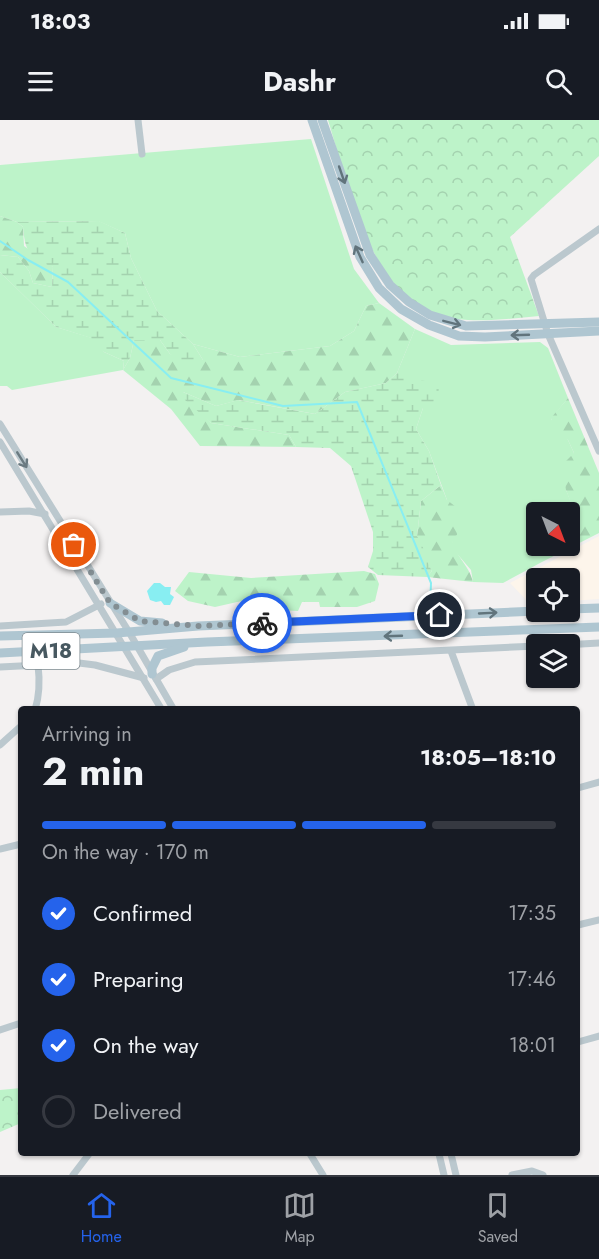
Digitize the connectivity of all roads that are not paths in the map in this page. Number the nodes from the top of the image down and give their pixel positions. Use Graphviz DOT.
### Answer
graph roads {
  1 [pos="138,120"];
  2 [pos="312,120"];
  3 [pos="322,120"];
  4 [pos="142,154"];
  5 [pos="599,229"];
  6 [pos="599,322"];
  7 [pos="547,329"];
  8 [pos="599,332"];
  9 [pos="0,424"];
  10 [pos="0,442"];
  11 [pos="599,451"];
  12 [pos="49,503"];
  13 [pos="35,509"];
  14 [pos="54,511"];
  15 [pos="0,512"];
  16 [pos="44,514"];
  17 [pos="109,601"];
  18 [pos="99,605"];
  19 [pos="599,608"];
  20 [pos="580,609"];
  21 [pos="526,611"];
  22 [pos="0,626"];
  23 [pos="198,626"];
  24 [pos="599,627"];
  25 [pos="129,632"];
  26 [pos="117,633"];
  27 [pos="0,636"];
  28 [pos="207,642"];
  29 [pos="599,643"];
  30 [pos="580,644"];
  31 [pos="136,645"];
  32 [pos="125,646"];
  33 [pos="526,647"];
  34 [pos="451,651"];
  35 [pos="0,653"];
  36 [pos="38,665"];
  37 [pos="0,667"];
  38 [pos="151,677"];
  39 [pos="36,706"];
  40 [pos="161,706"];
  41 [pos="171,706"];
  42 [pos="472,706"];
  43 [pos="18,729"];
  44 [pos="0,745"];
  45 [pos="599,782"];
  46 [pos="580,787"];
  47 [pos="18,845"];
  48 [pos="0,849"];
  49 [pos="599,920"];
  50 [pos="580,925"];
  51 [pos="18,1024"];
  52 [pos="0,1030"];
  53 [pos="599,1036"];
  54 [pos="580,1041"];
  55 [pos="87,1156"];
  56 [pos="311,1156"];
  57 [pos="439,1156"];
  58 [pos="451,1156"];
  59 [pos="73,1175"];
  60 [pos="323,1175"];
  61 [pos="444,1175"];
  62 [pos="456,1175"];
  63 [pos="512,1175"];
  64 [pos="543,1175"];
  1 -- 4 [label="street"];
  7 -- 2 [label="main road, one-way"];
  3 -- 7 [label="main road, one-way"];
  5 -- 7 [label="street"];
  6 -- 7 [label="main road"];
  7 -- 8 [label="main road"];
  7 -- 11 [label="street"];
  9 -- 12 [label="street, one-way"];
  10 -- 13 [label="street"];
  12 -- 13 [label="street"];
  12 -- 14 [label="street"];
  13 -- 15 [label="street"];
  13 -- 16 [label="street"];
  14 -- 16 [label="street"];
  14 -- 17 [label="street"];
  16 -- 18 [label="street"];
  17 -- 18 [label="street"];
  17 -- 23 [label="main road"];
  17 -- 25 [label="street"];
  18 -- 22 [label="street"];
  18 -- 26 [label="street"];
  19 -- 20 [label="main road"];
  23 -- 21 [label="main road, M18, one-way"];
  23 -- 25 [label="main road, M18"];
  24 -- 28 [label="main road, M18, one-way"];
  25 -- 26 [label="main road, M18"];
  25 -- 31 [label="street"];
  26 -- 27 [label="main road, M18"];
  26 -- 32 [label="street"];
  28 -- 31 [label="main road, M18"];
  28 -- 38 [label="main road"];
  29 -- 30 [label="street"];
  31 -- 32 [label="main road, M18"];
  31 -- 38 [label="street"];
  32 -- 35 [label="main road, M18"];
  32 -- 38 [label="street"];
  33 -- 34 [label="street"];
  34 -- 38 [label="street"];
  34 -- 42 [label="street"];
  36 -- 37 [label="street"];
  36 -- 38 [label="street"];
  36 -- 39 [label="street"];
  38 -- 40 [label="street"];
  38 -- 41 [label="street"];
  43 -- 44 [label="street"];
  45 -- 46 [label="street"];
  47 -- 48 [label="street"];
  49 -- 50 [label="street"];
  51 -- 52 [label="street"];
  53 -- 54 [label="street"];
  55 -- 59 [label="street"];
  56 -- 60 [label="street"];
  57 -- 61 [label="street"];
  58 -- 62 [label="street"];
  63 -- 64 [label="street"];
}
